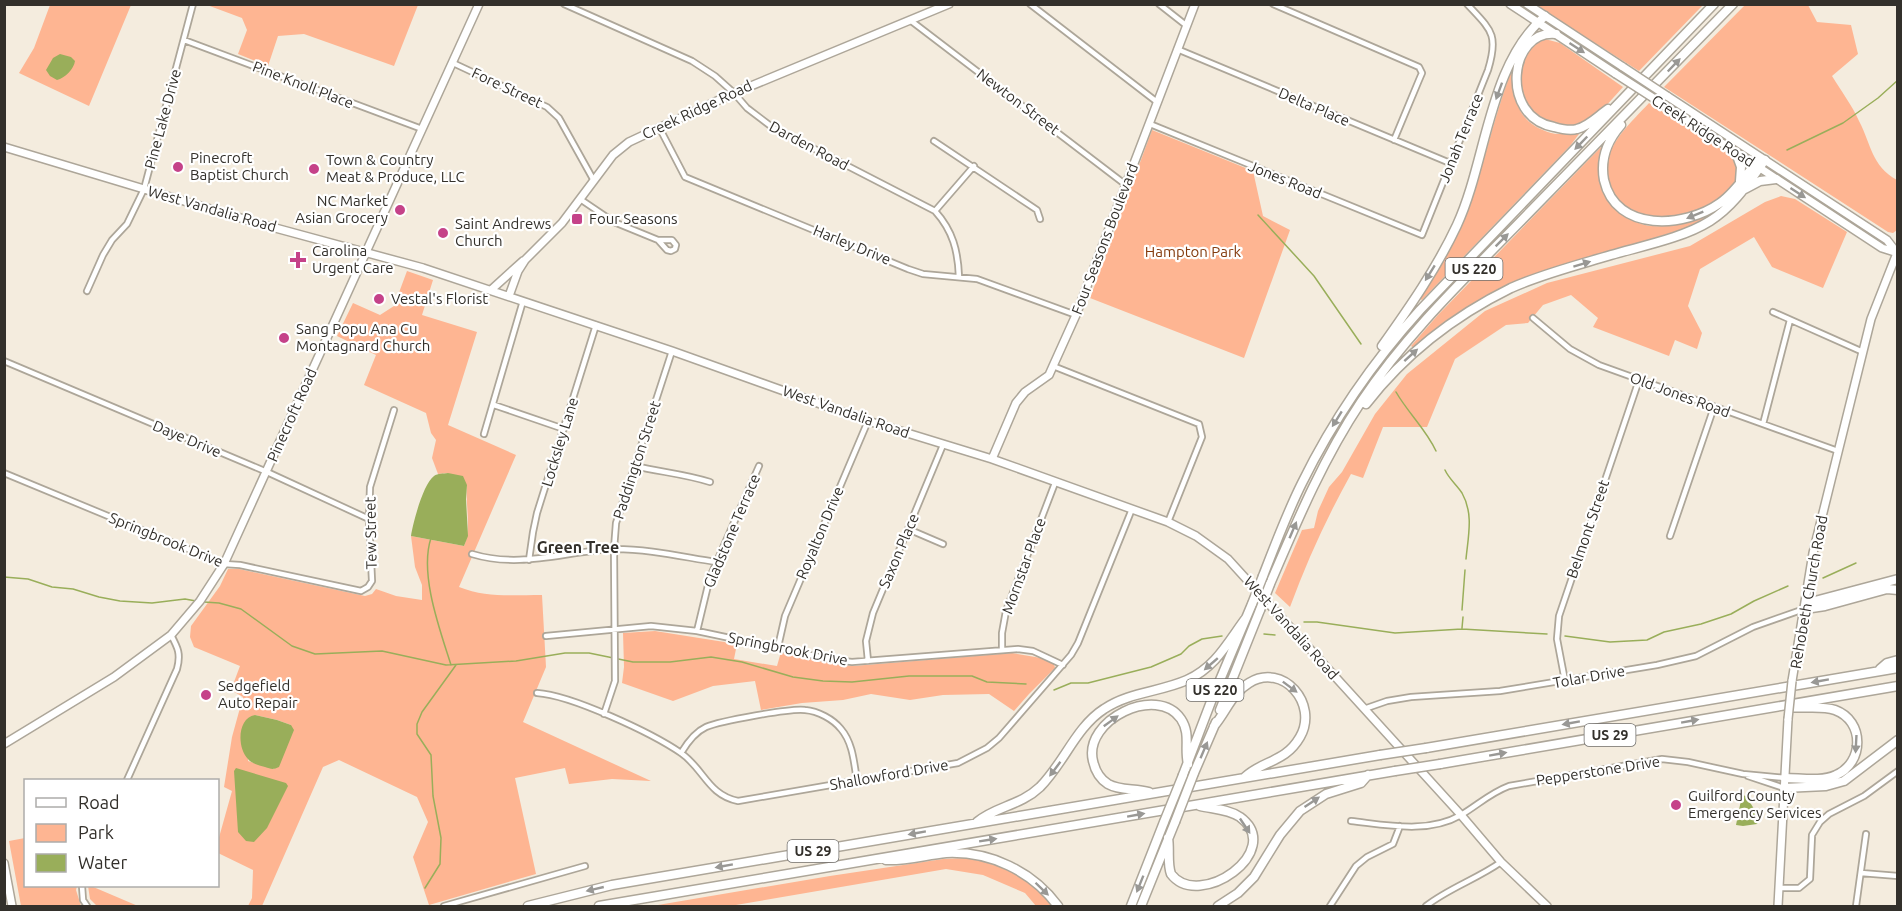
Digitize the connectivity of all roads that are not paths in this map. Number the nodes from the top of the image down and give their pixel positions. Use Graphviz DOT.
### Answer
graph roads {
  1 [pos="193,4"];
  2 [pos="479,4"];
  3 [pos="564,4"];
  4 [pos="949,4"];
  5 [pos="1030,4"];
  6 [pos="1159,4"];
  7 [pos="1195,4"];
  8 [pos="1273,4"];
  9 [pos="1467,4"];
  10 [pos="1510,4"];
  11 [pos="1527,4"];
  12 [pos="1714,4"];
  13 [pos="1733,4"];
  14 [pos="1545,16"];
  15 [pos="910,20"];
  16 [pos="1537,22"];
  17 [pos="1187,26"];
  18 [pos="1556,34"];
  19 [pos="184,40"];
  20 [pos="1178,50"];
  21 [pos="453,63"];
  22 [pos="734,93"];
  23 [pos="1621,100"];
  24 [pos="1157,102"];
  25 [pos="1633,107"];
  26 [pos="1150,124"];
  27 [pos="659,127"];
  28 [pos="422,129"];
  29 [pos="1394,140"];
  30 [pos="934,141"];
  31 [pos="4,147"];
  32 [pos="1736,153"];
  33 [pos="1760,162"];
  34 [pos="1450,163"];
  35 [pos="974,166"];
  36 [pos="1776,178"];
  37 [pos="593,179"];
  38 [pos="1126,184"];
  39 [pos="1740,188"];
  40 [pos="144,189"];
  41 [pos="580,199"];
  42 [pos="934,211"];
  43 [pos="1040,219"];
  44 [pos="1422,235"];
  45 [pos="658,240"];
  46 [pos="367,252"];
  47 [pos="1897,253"];
  48 [pos="525,260"];
  49 [pos="959,277"];
  50 [pos="491,290"];
  51 [pos="87,291"];
  52 [pos="509,296"];
  53 [pos="524,301"];
  54 [pos="1773,312"];
  55 [pos="1076,315"];
  56 [pos="1533,318"];
  57 [pos="1790,320"];
  58 [pos="596,325"];
  59 [pos="672,351"];
  60 [pos="1863,352"];
  61 [pos="4,361"];
  62 [pos="1053,366"];
  63 [pos="1369,371"];
  64 [pos="1639,380"];
  65 [pos="494,405"];
  66 [pos="1714,407"];
  67 [pos="394,410"];
  68 [pos="868,421"];
  69 [pos="1763,424"];
  70 [pos="564,429"];
  71 [pos="484,434"];
  72 [pos="943,445"];
  73 [pos="1333,447"];
  74 [pos="1838,451"];
  75 [pos="992,459"];
  76 [pos="635,466"];
  77 [pos="759,466"];
  78 [pos="267,472"];
  79 [pos="4,473"];
  80 [pos="710,482"];
  81 [pos="1055,483"];
  82 [pos="1132,509"];
  83 [pos="369,519"];
  84 [pos="1168,522"];
  85 [pos="908,529"];
  86 [pos="1670,536"];
  87 [pos="943,544"];
  88 [pos="614,549"];
  89 [pos="472,554"];
  90 [pos="529,560"];
  91 [pos="716,562"];
  92 [pos="224,564"];
  93 [pos="1898,579"];
  94 [pos="368,587"];
  95 [pos="1898,590"];
  96 [pos="1804,609"];
  97 [pos="1246,618"];
  98 [pos="615,629"];
  99 [pos="697,631"];
  100 [pos="171,635"];
  101 [pos="546,636"];
  102 [pos="778,647"];
  103 [pos="1002,650"];
  104 [pos="1898,660"];
  105 [pos="868,661"];
  106 [pos="1063,665"];
  107 [pos="1898,668"];
  108 [pos="1877,671"];
  109 [pos="1564,681"];
  110 [pos="1898,686"];
  111 [pos="537,693"];
  112 [pos="1779,706"];
  113 [pos="1364,709"];
  114 [pos="604,714"];
  115 [pos="1214,726"];
  116 [pos="1898,740"];
  117 [pos="4,744"];
  118 [pos="681,753"];
  119 [pos="1188,764"];
  120 [pos="1898,771"];
  121 [pos="1743,774"];
  122 [pos="1368,775"];
  123 [pos="1245,778"];
  124 [pos="1785,778"];
  125 [pos="127,779"];
  126 [pos="857,781"];
  127 [pos="1784,788"];
  128 [pos="1152,793"];
  129 [pos="1193,805"];
  130 [pos="1461,815"];
  131 [pos="1351,820"];
  132 [pos="974,823"];
  133 [pos="1400,826"];
  134 [pos="1866,834"];
  135 [pos="1168,838"];
  136 [pos="868,860"];
  137 [pos="4,862"];
  138 [pos="1501,862"];
  139 [pos="585,866"];
  140 [pos="1861,873"];
  141 [pos="1898,876"];
  142 [pos="1232,883"];
  143 [pos="82,887"];
  144 [pos="1779,888"];
  145 [pos="1193,894"];
  146 [pos="12,906"];
  147 [pos="87,906"];
  148 [pos="444,906"];
  149 [pos="528,906"];
  150 [pos="599,906"];
  151 [pos="1058,906"];
  152 [pos="1131,906"];
  153 [pos="1141,906"];
  154 [pos="1218,906"];
  155 [pos="1330,906"];
  156 [pos="1426,906"];
  157 [pos="1547,906"];
  158 [pos="1778,906"];
  159 [pos="1856,906"];
  1 -- 19 [label="street, Pine Lake Drive"];
  2 -- 21 [label="main road, Pinecroft Road"];
  3 -- 22 [label="street, Darden Road"];
  4 -- 15 [label="main road, Creek Ridge Road"];
  5 -- 24 [label="street"];
  6 -- 17 [label="street"];
  7 -- 17 [label="main road, Four Seasons Boulevard"];
  8 -- 29 [label="street"];
  9 -- 34 [label="street, Jonah Terrace"];
  10 -- 16 [label="main road, Creek Ridge Road"];
  11 -- 14 [label="main road, Creek Ridge Road"];
  12 -- 23 [label="highway, US 220"];
  25 -- 13 [label="highway, US 220, one-way"];
  14 -- 16 [label="highway"];
  14 -- 33 [label="main road, Creek Ridge Road, bridge"];
  15 -- 22 [label="main road, Creek Ridge Road"];
  15 -- 38 [label="street, Newton Street"];
  16 -- 18 [label="main road, Creek Ridge Road"];
  16 -- 63 [label="highway, one-way"];
  17 -- 20 [label="main road, Four Seasons Boulevard"];
  18 -- 23 [label="highway"];
  18 -- 32 [label="main road, Creek Ridge Road, one-way, bridge"];
  19 -- 28 [label="street, Pine Knoll Place"];
  19 -- 40 [label="street, Pine Lake Drive"];
  20 -- 24 [label="main road, Four Seasons Boulevard"];
  20 -- 29 [label="street, Delta Place"];
  21 -- 28 [label="main road, Pinecroft Road"];
  21 -- 37 [label="street, Fore Street"];
  22 -- 27 [label="main road, Creek Ridge Road"];
  22 -- 42 [label="street, Darden Road"];
  23 -- 63 [label="highway, US 220, one-way"];
  24 -- 26 [label="main road, Four Seasons Boulevard"];
  39 -- 25 [label="highway, one-way"];
  73 -- 25 [label="highway, US 220, one-way"];
  26 -- 38 [label="main road, Four Seasons Boulevard"];
  26 -- 44 [label="street, Jones Road"];
  27 -- 37 [label="main road, Creek Ridge Road"];
  27 -- 49 [label="street, Harley Drive"];
  28 -- 46 [label="main road, Pinecroft Road"];
  29 -- 34 [label="street, Delta Place"];
  30 -- 35 [label="street"];
  31 -- 40 [label="main road, West Vandalia Road"];
  32 -- 33 [label="main road, Creek Ridge Road"];
  32 -- 39 [label="highway"];
  33 -- 36 [label="main road, Creek Ridge Road"];
  33 -- 39 [label="highway"];
  33 -- 47 [label="main road, Creek Ridge Road"];
  34 -- 44 [label="street, Jonah Terrace"];
  35 -- 42 [label="street"];
  35 -- 43 [label="street"];
  36 -- 39 [label="highway"];
  36 -- 47 [label="main road, Creek Ridge Road, one-way"];
  37 -- 41 [label="main road, Creek Ridge Road"];
  38 -- 55 [label="main road, Four Seasons Boulevard"];
  73 -- 39 [label="highway, one-way"];
  40 -- 46 [label="main road, West Vandalia Road"];
  40 -- 51 [label="street, Pine Lake Drive"];
  41 -- 45 [label="street"];
  41 -- 48 [label="main road, Creek Ridge Road"];
  42 -- 49 [label="street, Darden Road"];
  46 -- 50 [label="main road, West Vandalia Road"];
  46 -- 78 [label="main road, Pinecroft Road"];
  47 -- 60 [label="main road, Rehobeth Church Road"];
  48 -- 50 [label="main road"];
  48 -- 52 [label="main road, Creek Ridge Road"];
  49 -- 55 [label="street, Harley Drive"];
  50 -- 52 [label="main road, West Vandalia Road"];
  52 -- 53 [label="main road, West Vandalia Road"];
  53 -- 58 [label="main road, West Vandalia Road"];
  53 -- 65 [label="street"];
  54 -- 57 [label="street"];
  55 -- 62 [label="main road, Four Seasons Boulevard"];
  56 -- 64 [label="street, Old Jones Road"];
  57 -- 60 [label="street"];
  57 -- 69 [label="street"];
  58 -- 59 [label="main road, West Vandalia Road"];
  58 -- 70 [label="street, Locksley Lane"];
  59 -- 68 [label="main road, West Vandalia Road"];
  59 -- 76 [label="street, Paddington Street"];
  60 -- 74 [label="main road, Rehobeth Church Road"];
  61 -- 78 [label="street, Daye Drive"];
  62 -- 75 [label="main road, Four Seasons Boulevard"];
  62 -- 84 [label="street"];
  63 -- 97 [label="highway, US 220, one-way, bridge"];
  64 -- 66 [label="street, Old Jones Road"];
  64 -- 109 [label="street, Belmont Street"];
  65 -- 70 [label="street"];
  65 -- 71 [label="street"];
  66 -- 69 [label="street, Old Jones Road"];
  66 -- 86 [label="street"];
  67 -- 83 [label="street, Tew Street"];
  68 -- 72 [label="main road, West Vandalia Road"];
  68 -- 102 [label="street, Royalton Drive"];
  69 -- 74 [label="street, Old Jones Road"];
  70 -- 90 [label="street, Locksley Lane"];
  72 -- 75 [label="main road, West Vandalia Road"];
  72 -- 85 [label="street, Saxon Place"];
  115 -- 73 [label="highway, US 220, one-way, bridge"];
  74 -- 96 [label="main road, Rehobeth Church Road"];
  75 -- 81 [label="main road, West Vandalia Road"];
  76 -- 80 [label="street"];
  76 -- 88 [label="street, Paddington Street"];
  77 -- 91 [label="street, Gladstone Terrace"];
  78 -- 83 [label="street, Daye Drive"];
  78 -- 92 [label="main road, Pinecroft Road"];
  79 -- 92 [label="street, Springbrook Drive"];
  81 -- 82 [label="main road, West Vandalia Road"];
  81 -- 103 [label="street, Mornstar Place"];
  82 -- 84 [label="main road, West Vandalia Road"];
  82 -- 106 [label="street, Shallowford Drive"];
  83 -- 94 [label="street, Tew Street"];
  84 -- 113 [label="main road, West Vandalia Road"];
  85 -- 87 [label="street"];
  85 -- 105 [label="street, Saxon Place"];
  88 -- 90 [label="street"];
  88 -- 91 [label="street"];
  88 -- 98 [label="street, Paddington Street"];
  89 -- 90 [label="street"];
  91 -- 99 [label="street, Gladstone Terrace"];
  92 -- 94 [label="street, Springbrook Drive"];
  92 -- 100 [label="main road, Pinecroft Road"];
  93 -- 96 [label="highway"];
  95 -- 96 [label="highway"];
  96 -- 109 [label="street, Tolar Drive"];
  96 -- 124 [label="main road, Rehobeth Church Road, bridge"];
  97 -- 119 [label="highway, US 220"];
  97 -- 132 [label="highway, one-way"];
  98 -- 99 [label="street, Springbrook Drive"];
  98 -- 101 [label="street, Springbrook Drive"];
  98 -- 114 [label="street, Paddington Street"];
  99 -- 102 [label="street, Springbrook Drive"];
  100 -- 117 [label="main road, Pinecroft Road"];
  100 -- 125 [label="street"];
  102 -- 105 [label="street, Springbrook Drive"];
  103 -- 105 [label="street, Springbrook Drive"];
  103 -- 106 [label="street, Springbrook Drive"];
  104 -- 108 [label="highway"];
  106 -- 126 [label="street, Shallowford Drive"];
  107 -- 108 [label="highway, US 29"];
  108 -- 123 [label="highway, US 29, one-way, bridge"];
  109 -- 113 [label="street, Tolar Drive"];
  110 -- 112 [label="highway, US 29"];
  111 -- 114 [label="street, Shallowford Drive"];
  122 -- 112 [label="highway, US 29, one-way, bridge"];
  112 -- 124 [label="highway, one-way"];
  113 -- 130 [label="main road, West Vandalia Road"];
  114 -- 118 [label="street, Shallowford Drive"];
  115 -- 123 [label="highway, one-way"];
  135 -- 115 [label="highway, US 220, one-way, bridge"];
  116 -- 127 [label="highway"];
  118 -- 126 [label="street, Shallowford Drive"];
  118 -- 126 [label="street"];
  128 -- 119 [label="highway, one-way"];
  119 -- 152 [label="highway, US 220, one-way, bridge"];
  120 -- 144 [label="street"];
  121 -- 124 [label="street, Pepperstone Drive"];
  121 -- 127 [label="street, Pepperstone Drive"];
  121 -- 130 [label="street, Pepperstone Drive"];
  122 -- 129 [label="highway, US 29"];
  154 -- 122 [label="highway, one-way"];
  123 -- 128 [label="highway, US 29"];
  124 -- 127 [label="main road, Rehobeth Church Road"];
  127 -- 144 [label="main road, Rehobeth Church Road"];
  128 -- 132 [label="highway, US 29"];
  136 -- 129 [label="highway, US 29, one-way"];
  129 -- 142 [label="highway, one-way"];
  130 -- 133 [label="street, Pepperstone Drive"];
  130 -- 138 [label="main road, West Vandalia Road"];
  131 -- 133 [label="street, Pepperstone Drive"];
  132 -- 149 [label="highway, US 29, one-way"];
  133 -- 155 [label="street"];
  134 -- 140 [label="street"];
  135 -- 145 [label="highway"];
  135 -- 153 [label="highway, US 220"];
  136 -- 150 [label="highway, US 29"];
  136 -- 151 [label="highway, one-way"];
  137 -- 146 [label="main road"];
  138 -- 156 [label="street"];
  138 -- 157 [label="main road, West Vandalia Road"];
  139 -- 148 [label="street"];
  140 -- 141 [label="street"];
  140 -- 159 [label="street"];
  143 -- 147 [label="street"];
  144 -- 158 [label="main road, Rehobeth Church Road"];
}
